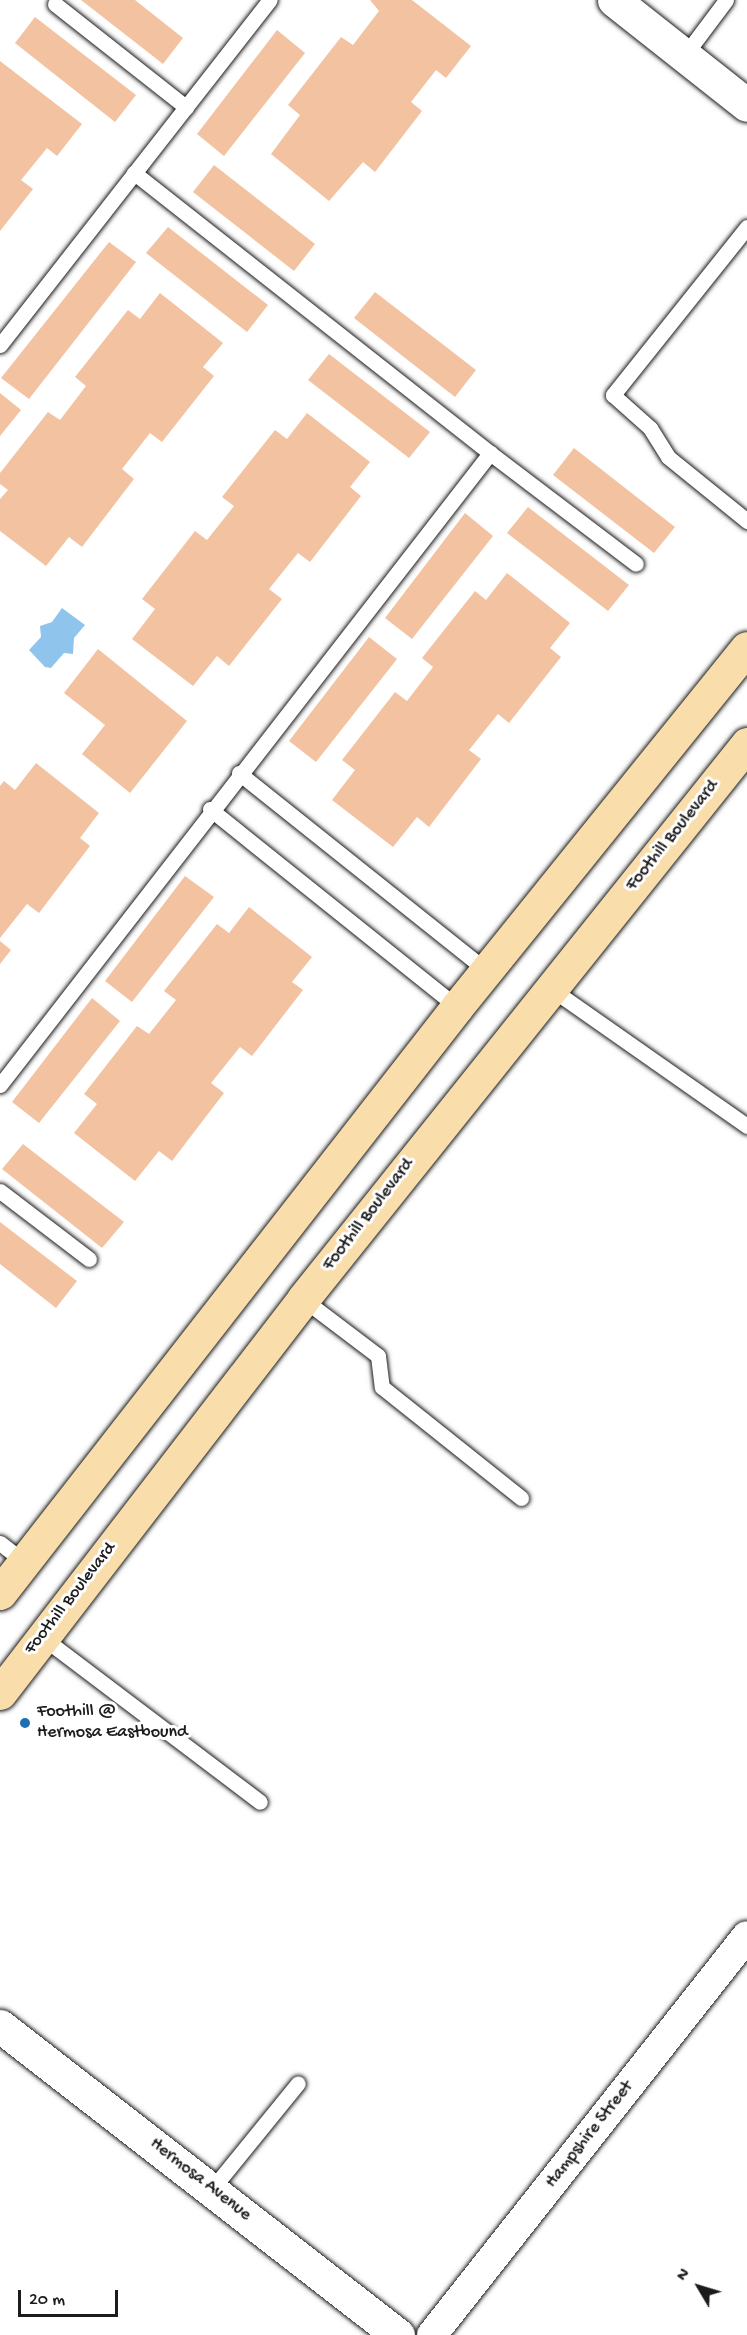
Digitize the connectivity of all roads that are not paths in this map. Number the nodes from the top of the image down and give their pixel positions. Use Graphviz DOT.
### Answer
graph roads {
  1 [pos="270,0"];
  2 [pos="614,0"];
  3 [pos="726,0"];
  4 [pos="55,4"];
  5 [pos="684,56"];
  6 [pos="747,105"];
  7 [pos="186,107"];
  8 [pos="134,173"];
  9 [pos="747,228"];
  10 [pos="0,345"];
  11 [pos="490,453"];
  12 [pos="747,521"];
  13 [pos="636,564"];
  14 [pos="747,648"];
  15 [pos="747,744"];
  16 [pos="239,773"];
  17 [pos="210,809"];
  18 [pos="486,970"];
  19 [pos="550,988"];
  20 [pos="457,1007"];
  21 [pos="0,1085"];
  22 [pos="747,1126"];
  23 [pos="0,1191"];
  24 [pos="89,1259"];
  25 [pos="303,1299"];
  26 [pos="521,1498"];
  27 [pos="12,1553"];
  28 [pos="0,1593"];
  29 [pos="42,1637"];
  30 [pos="0,1693"];
  31 [pos="260,1802"];
  32 [pos="747,1936"];
  33 [pos="0,2026"];
  34 [pos="298,2083"];
  35 [pos="212,2189"];
  36 [pos="398,2335"];
  37 [pos="432,2335"];
  1 -- 7 [label="lane"];
  2 -- 5 [label="street"];
  3 -- 5 [label="lane"];
  4 -- 7 [label="lane"];
  5 -- 6 [label="street"];
  7 -- 8 [label="lane"];
  8 -- 10 [label="lane"];
  8 -- 11 [label="lane"];
  9 -- 12 [label="lane"];
  11 -- 13 [label="lane"];
  11 -- 16 [label="lane"];
  14 -- 18 [label="main road"];
  15 -- 19 [label="main road, Foothill Boulevard"];
  16 -- 17 [label="lane"];
  16 -- 18 [label="lane"];
  17 -- 20 [label="lane"];
  17 -- 21 [label="lane"];
  18 -- 20 [label="main road"];
  19 -- 22 [label="lane"];
  19 -- 25 [label="main road, Foothill Boulevard"];
  20 -- 27 [label="main road"];
  23 -- 24 [label="lane"];
  25 -- 26 [label="lane"];
  25 -- 29 [label="main road, Foothill Boulevard"];
  27 -- 28 [label="main road"];
  29 -- 30 [label="main road, Foothill Boulevard"];
  29 -- 31 [label="lane"];
  32 -- 37 [label="street, Hampshire Street"];
  33 -- 35 [label="street, Hermosa Avenue"];
  34 -- 35 [label="lane"];
  35 -- 36 [label="street, Hermosa Avenue"];
}
